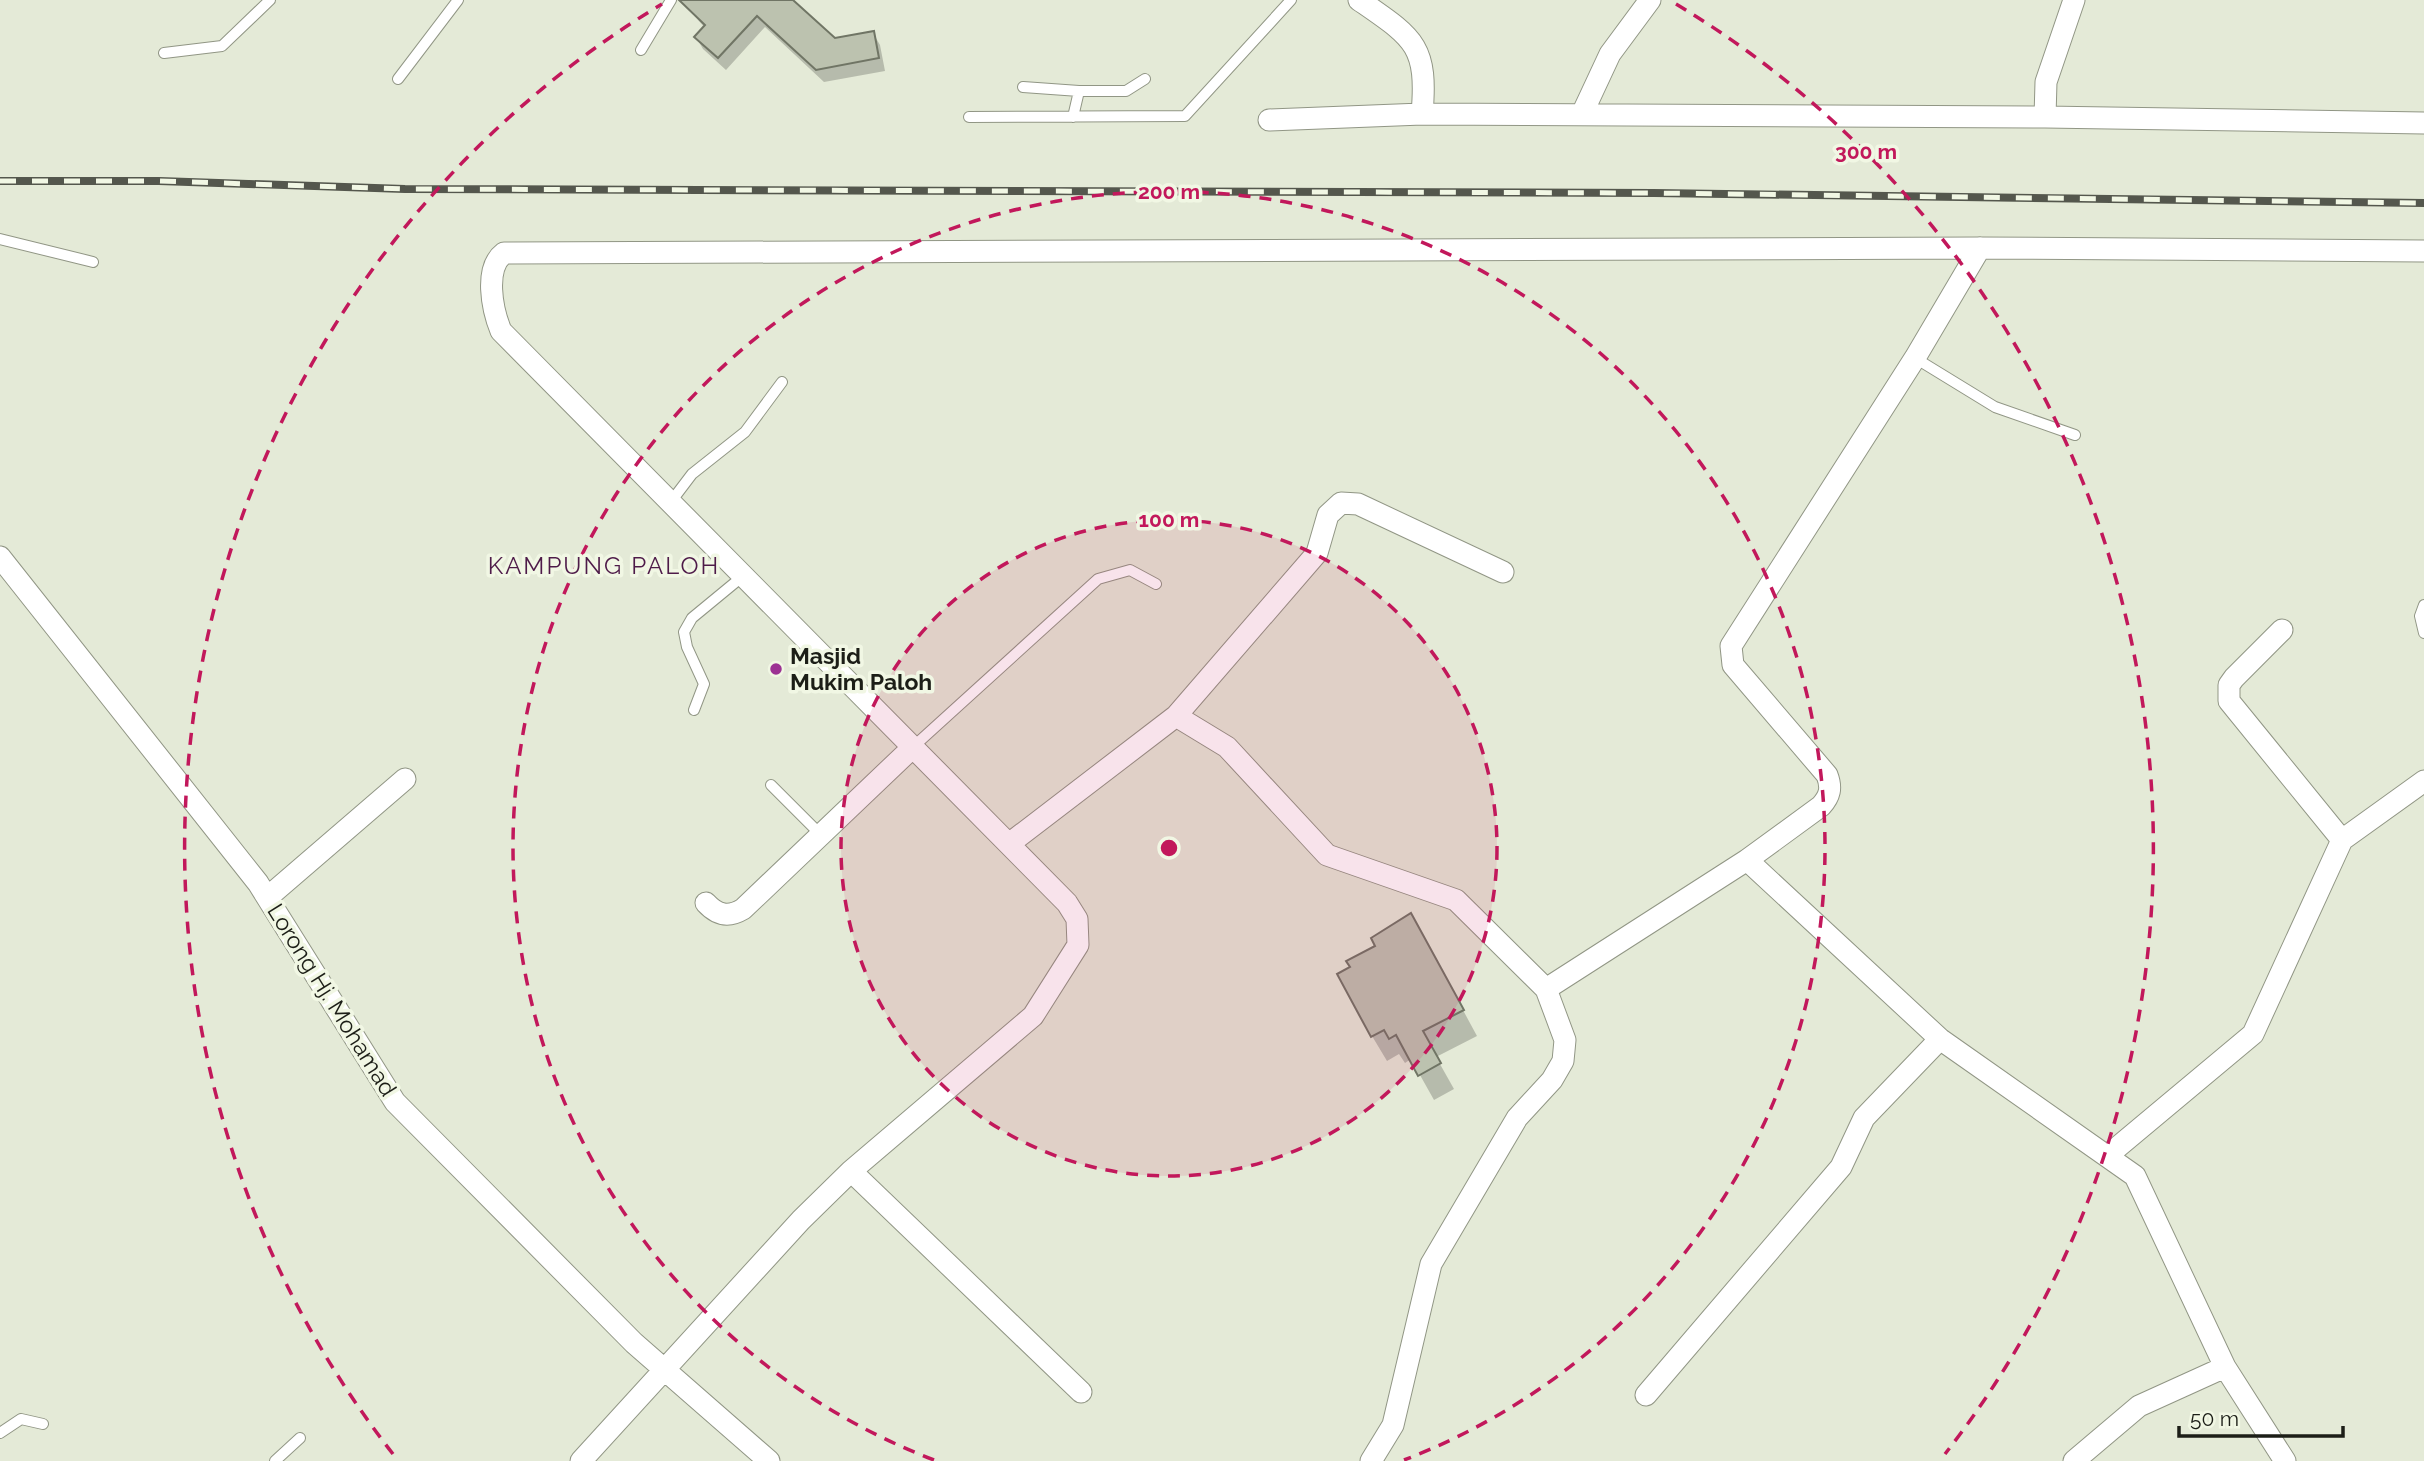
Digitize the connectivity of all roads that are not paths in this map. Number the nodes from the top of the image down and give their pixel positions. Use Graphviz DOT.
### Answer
graph roads {
  1 [pos="270,0"];
  2 [pos="458,0"];
  3 [pos="671,0"];
  4 [pos="1291,0"];
  5 [pos="1359,0"];
  6 [pos="1650,0"];
  7 [pos="2074,0"];
  8 [pos="641,50"];
  9 [pos="164,53"];
  10 [pos="398,79"];
  11 [pos="1145,79"];
  12 [pos="1023,87"];
  13 [pos="1079,91"];
  14 [pos="1422,114"];
  15 [pos="1582,114"];
  16 [pos="969,117"];
  17 [pos="1073,117"];
  18 [pos="2045,117"];
  19 [pos="1269,120"];
  20 [pos="2424,123"];
  21 [pos="0,239"];
  22 [pos="1980,248"];
  23 [pos="2424,251"];
  24 [pos="93,262"];
  25 [pos="1915,358"];
  26 [pos="782,382"];
  27 [pos="2075,435"];
  28 [pos="670,503"];
  29 [pos="0,557"];
  30 [pos="1503,572"];
  31 [pos="743,576"];
  32 [pos="1156,584"];
  33 [pos="2424,606"];
  34 [pos="2282,630"];
  35 [pos="2424,633"];
  36 [pos="694,710"];
  37 [pos="1176,716"];
  38 [pos="913,747"];
  39 [pos="405,779"];
  40 [pos="2424,781"];
  41 [pos="771,785"];
  42 [pos="822,836"];
  43 [pos="2342,840"];
  44 [pos="1009,844"];
  45 [pos="1747,860"];
  46 [pos="268,897"];
  47 [pos="706,903"];
  48 [pos="1546,989"];
  49 [pos="1940,1040"];
  50 [pos="2107,1156"];
  51 [pos="851,1171"];
  52 [pos="2225,1367"];
  53 [pos="666,1371"];
  54 [pos="1081,1392"];
  55 [pos="1646,1395"];
  56 [pos="43,1424"];
  57 [pos="0,1433"];
  58 [pos="300,1438"];
  59 [pos="275,1461"];
  60 [pos="581,1461"];
  61 [pos="769,1461"];
  62 [pos="1371,1461"];
  63 [pos="2074,1461"];
  64 [pos="2285,1461"];
  1 -- 9 [label="lane"];
  2 -- 10 [label="lane"];
  3 -- 8 [label="lane"];
  4 -- 17 [label="lane"];
  5 -- 14 [label="street"];
  6 -- 15 [label="street"];
  7 -- 18 [label="street"];
  11 -- 13 [label="lane"];
  12 -- 13 [label="lane"];
  13 -- 17 [label="lane"];
  14 -- 15 [label="street"];
  14 -- 19 [label="street"];
  15 -- 18 [label="street"];
  16 -- 17 [label="lane"];
  18 -- 20 [label="street"];
  21 -- 24 [label="lane"];
  22 -- 23 [label="street"];
  22 -- 25 [label="street"];
  22 -- 28 [label="street"];
  25 -- 27 [label="lane"];
  25 -- 45 [label="street"];
  26 -- 28 [label="lane"];
  28 -- 31 [label="street"];
  29 -- 46 [label="street, Lorong Hj. Mohamad"];
  30 -- 37 [label="street"];
  31 -- 36 [label="lane"];
  31 -- 38 [label="street"];
  32 -- 38 [label="lane"];
  33 -- 35 [label="lane"];
  34 -- 43 [label="street"];
  37 -- 44 [label="street"];
  37 -- 48 [label="street"];
  38 -- 42 [label="street"];
  38 -- 44 [label="street"];
  39 -- 46 [label="street"];
  40 -- 43 [label="street"];
  41 -- 42 [label="lane"];
  42 -- 47 [label="street"];
  43 -- 50 [label="street"];
  44 -- 51 [label="street"];
  45 -- 48 [label="street"];
  45 -- 49 [label="street"];
  46 -- 53 [label="street, Lorong Hj. Mohamad"];
  48 -- 62 [label="street"];
  49 -- 50 [label="street"];
  49 -- 55 [label="street"];
  50 -- 52 [label="street"];
  51 -- 53 [label="street"];
  51 -- 54 [label="street"];
  52 -- 63 [label="street"];
  52 -- 64 [label="street"];
  53 -- 60 [label="street"];
  53 -- 61 [label="street, Lorong Hj. Mohamad"];
  56 -- 57 [label="lane"];
  58 -- 59 [label="lane"];
}
